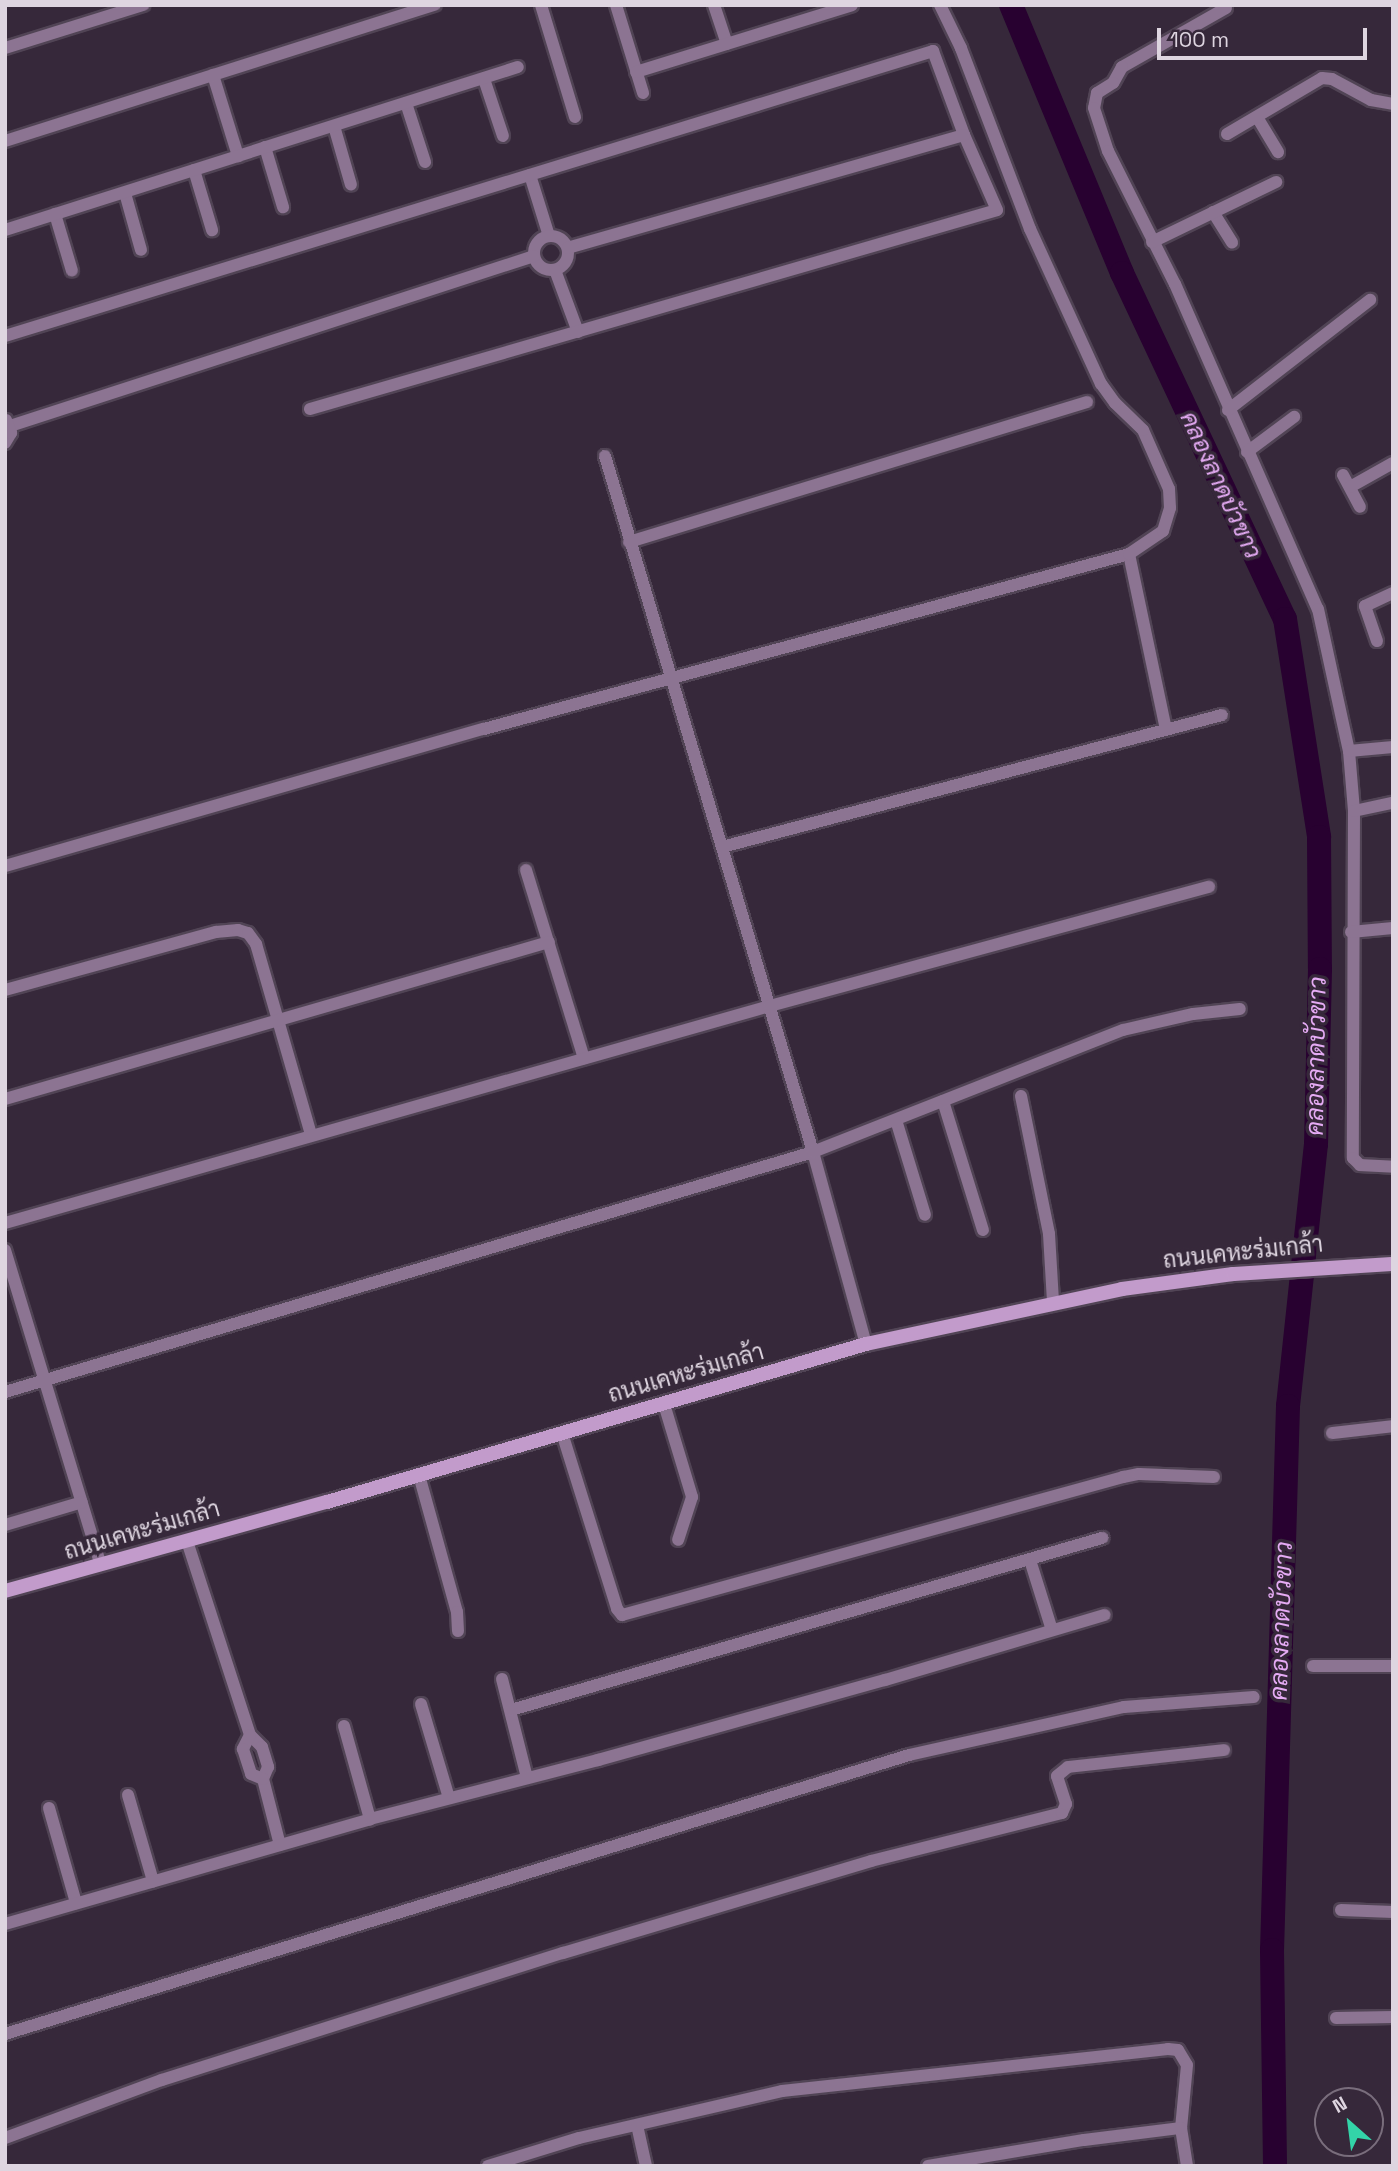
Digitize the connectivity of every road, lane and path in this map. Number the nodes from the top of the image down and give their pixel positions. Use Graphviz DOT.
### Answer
graph roads {
  1 [pos="143,5"];
  2 [pos="435,5"];
  3 [pos="541,5"];
  4 [pos="616,5"];
  5 [pos="714,5"];
  6 [pos="852,5"];
  7 [pos="940,5"];
  8 [pos="123,8"];
  9 [pos="1226,8"];
  10 [pos="822,10"];
  11 [pos="727,44"];
  12 [pos="5,48"];
  13 [pos="518,67"];
  14 [pos="636,72"];
  15 [pos="213,75"];
  16 [pos="484,79"];
  17 [pos="643,93"];
  18 [pos="406,103"];
  19 [pos="1393,104"];
  20 [pos="575,117"];
  21 [pos="1257,117"];
  22 [pos="334,126"];
  23 [pos="1227,134"];
  24 [pos="964,135"];
  25 [pos="503,136"];
  26 [pos="5,141"];
  27 [pos="265,148"];
  28 [pos="1278,152"];
  29 [pos="238,156"];
  30 [pos="425,162"];
  31 [pos="194,170"];
  32 [pos="530,175"];
  33 [pos="1276,182"];
  34 [pos="351,185"];
  35 [pos="125,193"];
  36 [pos="283,207"];
  37 [pos="1213,212"];
  38 [pos="55,214"];
  39 [pos="5,230"];
  40 [pos="212,230"];
  41 [pos="549,236"];
  42 [pos="1152,242"];
  43 [pos="1232,243"];
  44 [pos="568,248"];
  45 [pos="141,250"];
  46 [pos="534,256"];
  47 [pos="555,270"];
  48 [pos="72,271"];
  49 [pos="1370,300"];
  50 [pos="578,332"];
  51 [pos="5,336"];
  52 [pos="1087,402"];
  53 [pos="310,409"];
  54 [pos="1228,410"];
  55 [pos="1294,417"];
  56 [pos="8,423"];
  57 [pos="5,443"];
  58 [pos="1247,452"];
  59 [pos="605,456"];
  60 [pos="1393,463"];
  61 [pos="1343,475"];
  62 [pos="1350,487"];
  63 [pos="1360,506"];
  64 [pos="629,542"];
  65 [pos="1129,554"];
  66 [pos="1393,593"];
  67 [pos="1377,641"];
  68 [pos="671,679"];
  69 [pos="1222,715"];
  70 [pos="1166,729"];
  71 [pos="1393,747"];
  72 [pos="1349,751"];
  73 [pos="1393,803"];
  74 [pos="1354,811"];
  75 [pos="722,847"];
  76 [pos="5,866"];
  77 [pos="526,870"];
  78 [pos="1209,887"];
  79 [pos="1393,928"];
  80 [pos="1351,932"];
  81 [pos="549,942"];
  82 [pos="5,990"];
  83 [pos="770,1006"];
  84 [pos="1240,1009"];
  85 [pos="279,1022"];
  86 [pos="584,1058"];
  87 [pos="1021,1096"];
  88 [pos="5,1099"];
  89 [pos="943,1101"];
  90 [pos="896,1120"];
  91 [pos="312,1135"];
  92 [pos="813,1152"];
  93 [pos="1393,1167"];
  94 [pos="925,1215"];
  95 [pos="5,1223"];
  96 [pos="983,1230"];
  97 [pos="5,1250"];
  98 [pos="1393,1264"];
  99 [pos="1053,1301"];
  100 [pos="866,1344"];
  101 [pos="45,1380"];
  102 [pos="5,1392"];
  103 [pos="664,1404"];
  104 [pos="1393,1426"];
  105 [pos="562,1433"];
  106 [pos="1332,1433"];
  107 [pos="419,1475"];
  108 [pos="1214,1477"];
  109 [pos="82,1502"];
  110 [pos="5,1525"];
  111 [pos="1102,1538"];
  112 [pos="678,1540"];
  113 [pos="187,1541"];
  114 [pos="1030,1560"];
  115 [pos="101,1564"];
  116 [pos="5,1591"];
  117 [pos="1105,1615"];
  118 [pos="1052,1630"];
  119 [pos="458,1631"];
  120 [pos="1393,1665"];
  121 [pos="1313,1666"];
  122 [pos="502,1678"];
  123 [pos="1254,1697"];
  124 [pos="421,1704"];
  125 [pos="511,1710"];
  126 [pos="344,1726"];
  127 [pos="1224,1750"];
  128 [pos="527,1778"];
  129 [pos="128,1795"];
  130 [pos="449,1798"];
  131 [pos="49,1808"];
  132 [pos="370,1819"];
  133 [pos="280,1844"];
  134 [pos="153,1881"];
  135 [pos="76,1903"];
  136 [pos="1341,1910"];
  137 [pos="1393,1912"];
  138 [pos="5,1924"];
  139 [pos="1393,2017"];
  140 [pos="1336,2018"];
  141 [pos="5,2034"];
  142 [pos="637,2125"];
  143 [pos="1181,2128"];
  144 [pos="5,2138"];
  145 [pos="488,2166"];
  146 [pos="646,2166"];
  147 [pos="928,2166"];
  148 [pos="1187,2166"];
  1 -- 8 [label="street"];
  2 -- 15 [label="street"];
  3 -- 20 [label="street"];
  4 -- 14 [label="street"];
  5 -- 11 [label="street"];
  6 -- 10 [label="street"];
  7 -- 65 [label="street"];
  8 -- 12 [label="street"];
  9 -- 42 [label="street"];
  10 -- 11 [label="street"];
  11 -- 14 [label="street"];
  13 -- 16 [label="street"];
  14 -- 17 [label="street"];
  15 -- 26 [label="street"];
  15 -- 29 [label="street"];
  16 -- 18 [label="street"];
  16 -- 25 [label="street"];
  18 -- 22 [label="street"];
  18 -- 30 [label="street"];
  19 -- 21 [label="street"];
  21 -- 23 [label="street"];
  21 -- 28 [label="street"];
  22 -- 27 [label="street"];
  22 -- 34 [label="street"];
  24 -- 32 [label="street"];
  24 -- 44 [label="street"];
  24 -- 50 [label="street"];
  27 -- 29 [label="street"];
  27 -- 36 [label="street"];
  29 -- 31 [label="street"];
  31 -- 35 [label="street"];
  31 -- 40 [label="street"];
  32 -- 41 [label="street"];
  32 -- 51 [label="street"];
  33 -- 37 [label="street"];
  35 -- 38 [label="street"];
  35 -- 45 [label="street"];
  37 -- 42 [label="street"];
  37 -- 43 [label="street"];
  38 -- 39 [label="street"];
  38 -- 48 [label="street"];
  41 -- 44 [label="street"];
  41 -- 46 [label="street"];
  42 -- 54 [label="street"];
  44 -- 47 [label="street"];
  46 -- 47 [label="street"];
  46 -- 56 [label="street"];
  47 -- 50 [label="street"];
  49 -- 54 [label="street"];
  50 -- 53 [label="street"];
  52 -- 64 [label="street"];
  54 -- 58 [label="street"];
  55 -- 58 [label="street"];
  56 -- 57 [label="street"];
  58 -- 72 [label="street"];
  59 -- 64 [label="street"];
  60 -- 62 [label="street"];
  61 -- 62 [label="street"];
  62 -- 63 [label="street"];
  64 -- 68 [label="street"];
  65 -- 68 [label="street"];
  65 -- 70 [label="street"];
  66 -- 67 [label="street"];
  68 -- 75 [label="street"];
  68 -- 76 [label="street"];
  69 -- 70 [label="street"];
  70 -- 75 [label="street"];
  71 -- 72 [label="street"];
  72 -- 74 [label="street"];
  73 -- 74 [label="street"];
  74 -- 80 [label="street"];
  75 -- 83 [label="street"];
  77 -- 81 [label="street"];
  78 -- 83 [label="street"];
  79 -- 80 [label="street"];
  80 -- 93 [label="street"];
  81 -- 85 [label="street"];
  81 -- 86 [label="street"];
  82 -- 85 [label="street"];
  83 -- 86 [label="street"];
  83 -- 92 [label="street"];
  84 -- 89 [label="street"];
  85 -- 88 [label="street"];
  85 -- 91 [label="street"];
  86 -- 91 [label="street"];
  87 -- 99 [label="street"];
  89 -- 90 [label="street"];
  89 -- 96 [label="street"];
  90 -- 92 [label="street"];
  90 -- 94 [label="street"];
  91 -- 95 [label="street"];
  92 -- 100 [label="street"];
  92 -- 101 [label="street"];
  97 -- 101 [label="street"];
  98 -- 99 [label="street, ถนนเคหะร่มเกล้า"];
  99 -- 100 [label="street, ถนนเคหะร่มเกล้า"];
  100 -- 103 [label="street, ถนนเคหะร่มเกล้า"];
  101 -- 102 [label="street"];
  101 -- 109 [label="street"];
  103 -- 105 [label="street, ถนนเคหะร่มเกล้า"];
  103 -- 112 [label="street"];
  104 -- 106 [label="street"];
  105 -- 107 [label="street, ถนนเคหะร่มเกล้า"];
  105 -- 108 [label="street"];
  107 -- 113 [label="street, ถนนเคหะร่มเกล้า"];
  107 -- 119 [label="street"];
  109 -- 110 [label="street"];
  109 -- 115 [label="street"];
  111 -- 114 [label="street"];
  113 -- 115 [label="street, ถนนเคหะร่มเกล้า"];
  113 -- 133 [label="street"];
  114 -- 118 [label="street"];
  114 -- 125 [label="street"];
  115 -- 116 [label="street, ถนนเคหะร่มเกล้า"];
  117 -- 118 [label="street"];
  118 -- 128 [label="street"];
  120 -- 121 [label="street"];
  122 -- 125 [label="street"];
  123 -- 141 [label="street"];
  124 -- 130 [label="street"];
  125 -- 128 [label="street"];
  126 -- 132 [label="street"];
  127 -- 144 [label="street"];
  128 -- 130 [label="street"];
  129 -- 134 [label="street"];
  130 -- 132 [label="street"];
  131 -- 135 [label="street"];
  132 -- 133 [label="street"];
  133 -- 134 [label="street"];
  134 -- 135 [label="street"];
  135 -- 138 [label="street"];
  136 -- 137 [label="street"];
  139 -- 140 [label="street"];
  142 -- 143 [label="street"];
  142 -- 145 [label="street"];
  142 -- 146 [label="street"];
  143 -- 147 [label="street"];
  143 -- 148 [label="street"];
}
